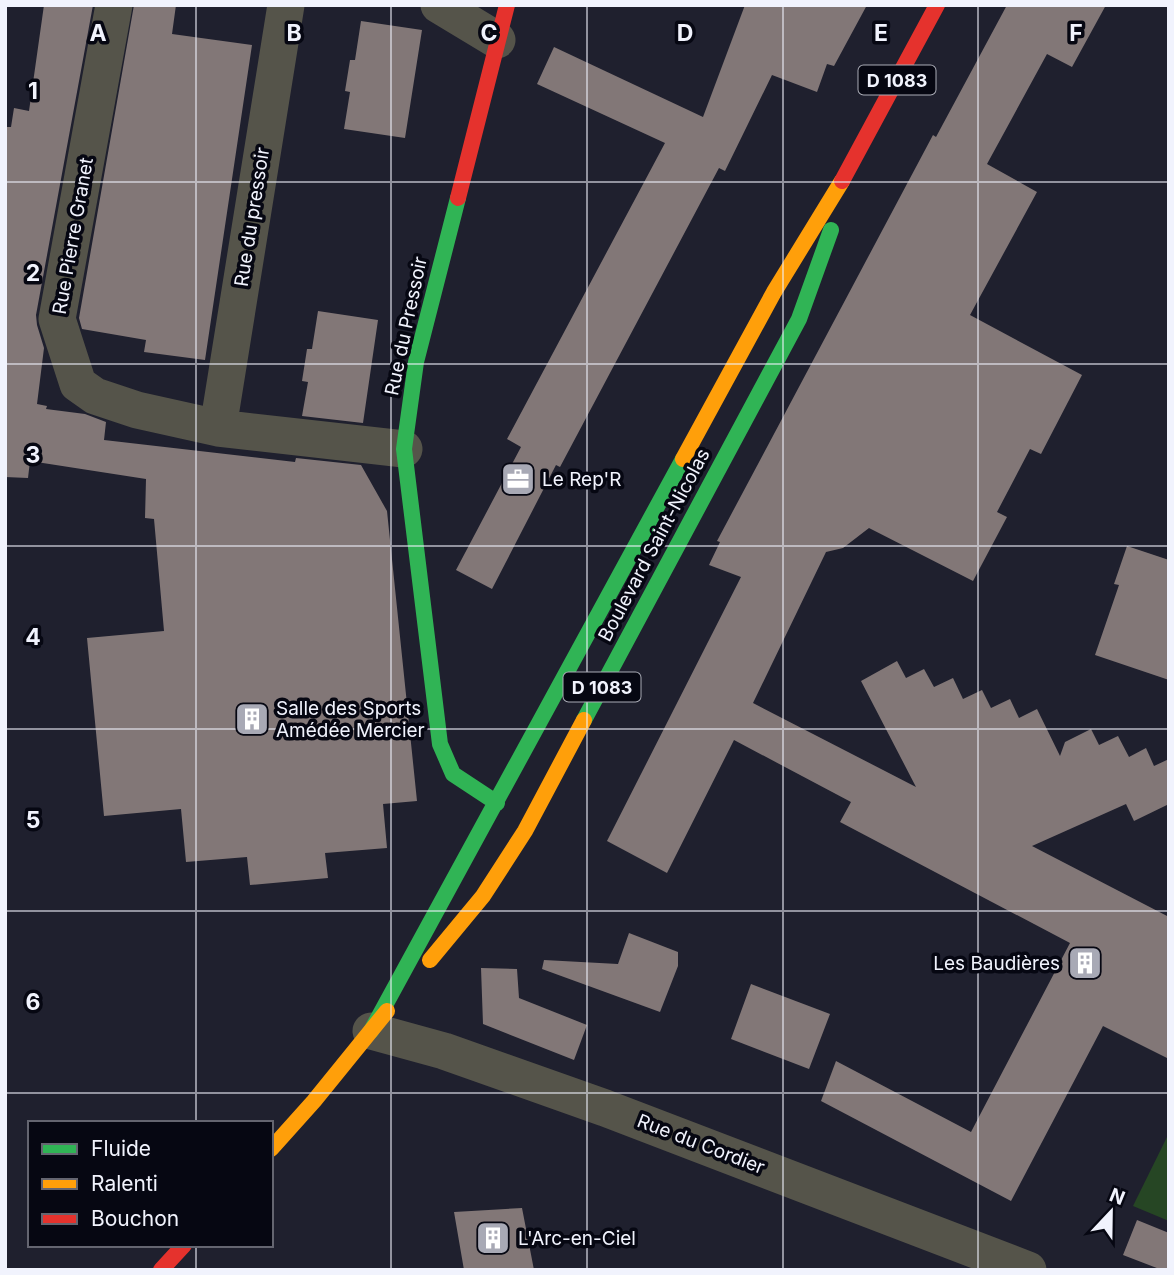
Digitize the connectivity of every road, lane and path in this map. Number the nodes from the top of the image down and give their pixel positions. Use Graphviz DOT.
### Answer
graph roads {
  1 [pos="114,5"];
  2 [pos="286,5"];
  3 [pos="439,5"];
  4 [pos="507,5"];
  5 [pos="937,5"];
  6 [pos="497,40"];
  7 [pos="857,156"];
  8 [pos="218,428"];
  9 [pos="404,449"];
  10 [pos="496,803"];
  11 [pos="370,1031"];
  12 [pos="273,1147"];
  13 [pos="182,1247"];
  14 [pos="161,1270"];
  15 [pos="1028,1270"];
  1 -- 8 [label="street, Rue Pierre Granet"];
  2 -- 8 [label="street, Rue du pressoir"];
  3 -- 6 [label="street"];
  4 -- 6 [label="main road, Rue du Pressoir"];
  5 -- 7 [label="main road, Boulevard Saint-Nicolas / D 1083"];
  6 -- 9 [label="main road, Rue du Pressoir"];
  7 -- 10 [label="main road, Boulevard Saint-Nicolas / D 1083"];
  7 -- 11 [label="main road, Boulevard Saint-Nicolas / D 1083"];
  8 -- 9 [label="street, Rue Pierre Granet"];
  9 -- 10 [label="main road, Rue du Pressoir"];
  10 -- 11 [label="main road, Boulevard Saint-Nicolas / D 1083"];
  11 -- 12 [label="main road, Boulevard Saint-Nicolas / D 1083"];
  11 -- 15 [label="street, Rue du Cordier"];
  13 -- 14 [label="main road"];
}
